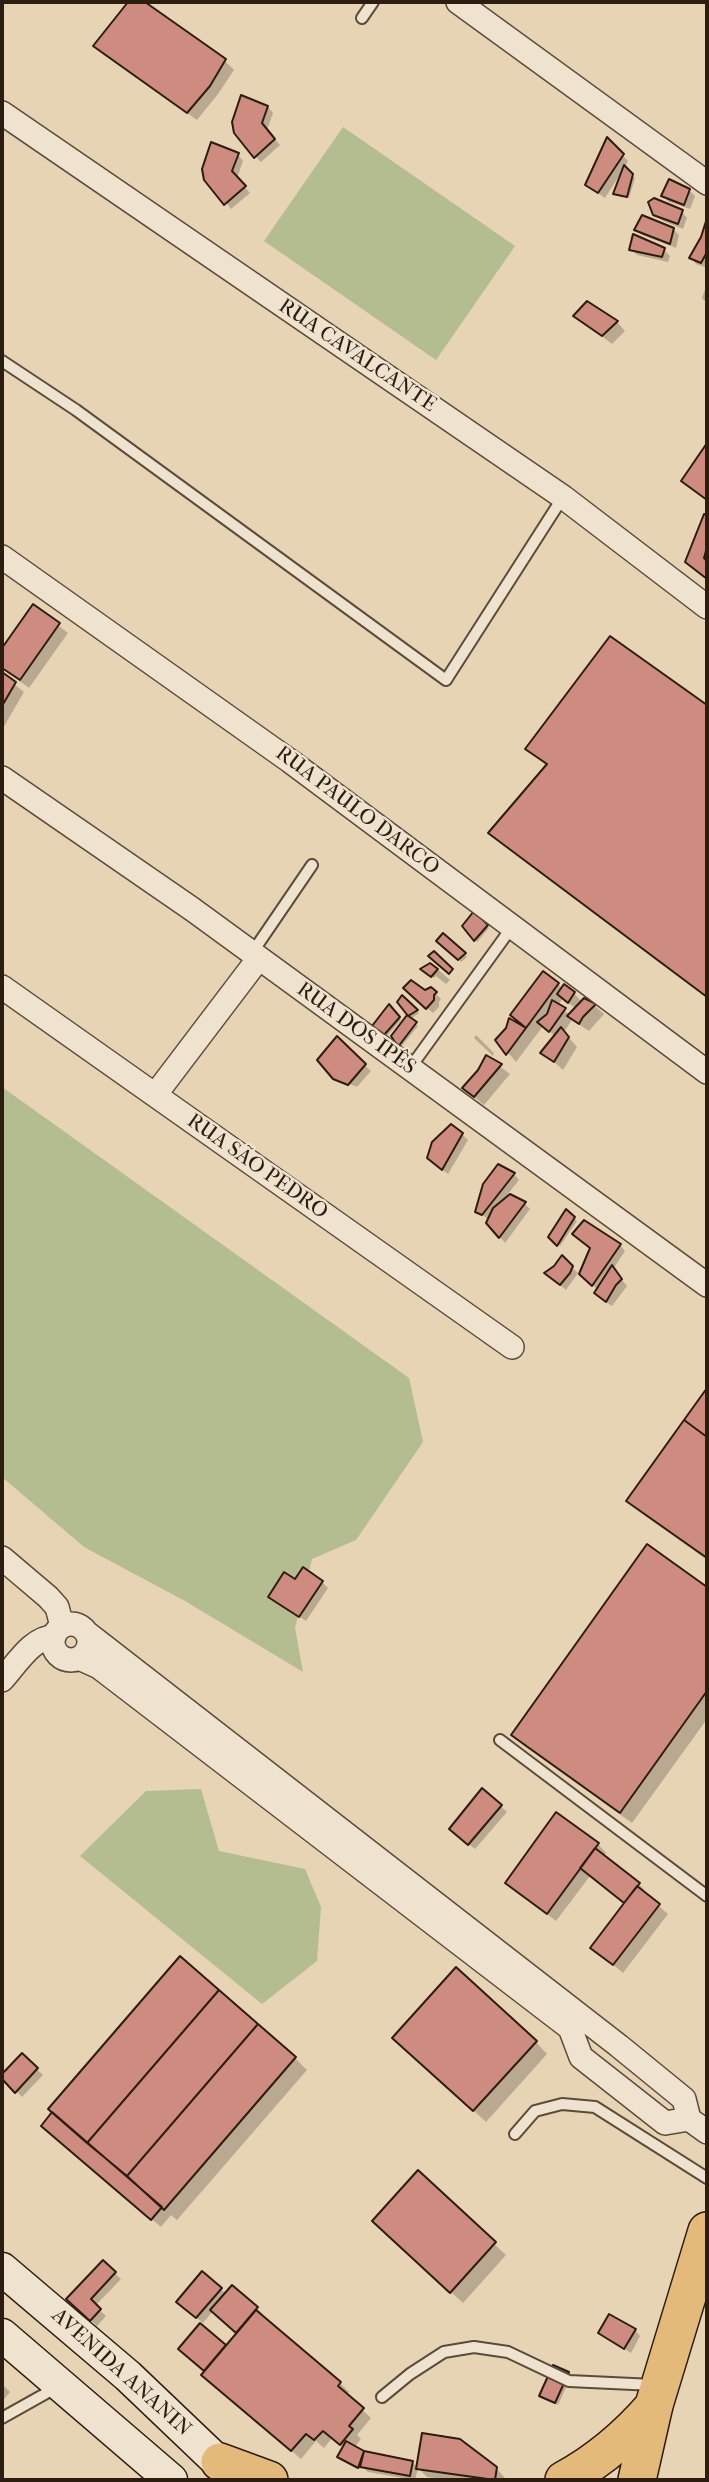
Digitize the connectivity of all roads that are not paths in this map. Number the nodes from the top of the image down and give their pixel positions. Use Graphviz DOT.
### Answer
graph roads {
  1 [pos="373,2"];
  2 [pos="458,2"];
  3 [pos="362,18"];
  4 [pos="2,113"];
  5 [pos="707,183"];
  6 [pos="2,361"];
  7 [pos="563,498"];
  8 [pos="2,557"];
  9 [pos="707,607"];
  10 [pos="2,778"];
  11 [pos="312,865"];
  12 [pos="512,927"];
  13 [pos="255,955"];
  14 [pos="2,987"];
  15 [pos="410,1068"];
  16 [pos="707,1072"];
  17 [pos="155,1095"];
  18 [pos="707,1285"];
  19 [pos="512,1347"];
  20 [pos="2,1558"];
  21 [pos="58,1631"];
  22 [pos="87,1633"];
  23 [pos="79,1658"];
  24 [pos="2,1680"];
  25 [pos="500,1740"];
  26 [pos="707,1896"];
  27 [pos="575,2022"];
  28 [pos="653,2074"];
  29 [pos="633,2099"];
  30 [pos="698,2126"];
  31 [pos="515,2134"];
  32 [pos="707,2178"];
  33 [pos="707,2231"];
  34 [pos="2,2269"];
  35 [pos="2,2335"];
  36 [pos="61,2385"];
  37 [pos="657,2395"];
  38 [pos="382,2397"];
  39 [pos="2,2418"];
  40 [pos="229,2471"];
  41 [pos="172,2480"];
  42 [pos="269,2480"];
  43 [pos="564,2480"];
  44 [pos="637,2480"];
  1 -- 3 [label="lane"];
  2 -- 5 [label="street"];
  4 -- 7 [label="street, RUA CAVALCANTE"];
  6 -- 7 [label="lane"];
  7 -- 9 [label="street, RUA CAVALCANTE"];
  8 -- 12 [label="street, RUA PAULO DARCO"];
  10 -- 13 [label="street, RUA DOS IPÊS"];
  11 -- 13 [label="lane"];
  12 -- 15 [label="lane"];
  12 -- 16 [label="street, RUA PAULO DARCO"];
  13 -- 15 [label="street, RUA DOS IPÊS"];
  13 -- 17 [label="street"];
  14 -- 17 [label="street, RUA SÃO PEDRO"];
  15 -- 18 [label="street, RUA DOS IPÊS"];
  17 -- 19 [label="street, RUA SÃO PEDRO"];
  20 -- 21 [label="street"];
  21 -- 22 [label="street"];
  21 -- 23 [label="street"];
  21 -- 24 [label="street"];
  22 -- 23 [label="street"];
  22 -- 27 [label="street"];
  23 -- 27 [label="street"];
  25 -- 26 [label="lane"];
  27 -- 28 [label="street"];
  27 -- 29 [label="street"];
  28 -- 29 [label="street"];
  28 -- 30 [label="street"];
  29 -- 30 [label="street"];
  31 -- 32 [label="lane"];
  33 -- 37 [label="highway"];
  34 -- 40 [label="main road, AVENIDA ANANIN"];
  35 -- 36 [label="main road"];
  36 -- 39 [label="lane"];
  36 -- 41 [label="main road"];
  37 -- 38 [label="lane"];
  37 -- 43 [label="highway"];
  37 -- 44 [label="highway"];
  40 -- 42 [label="highway"];
}
